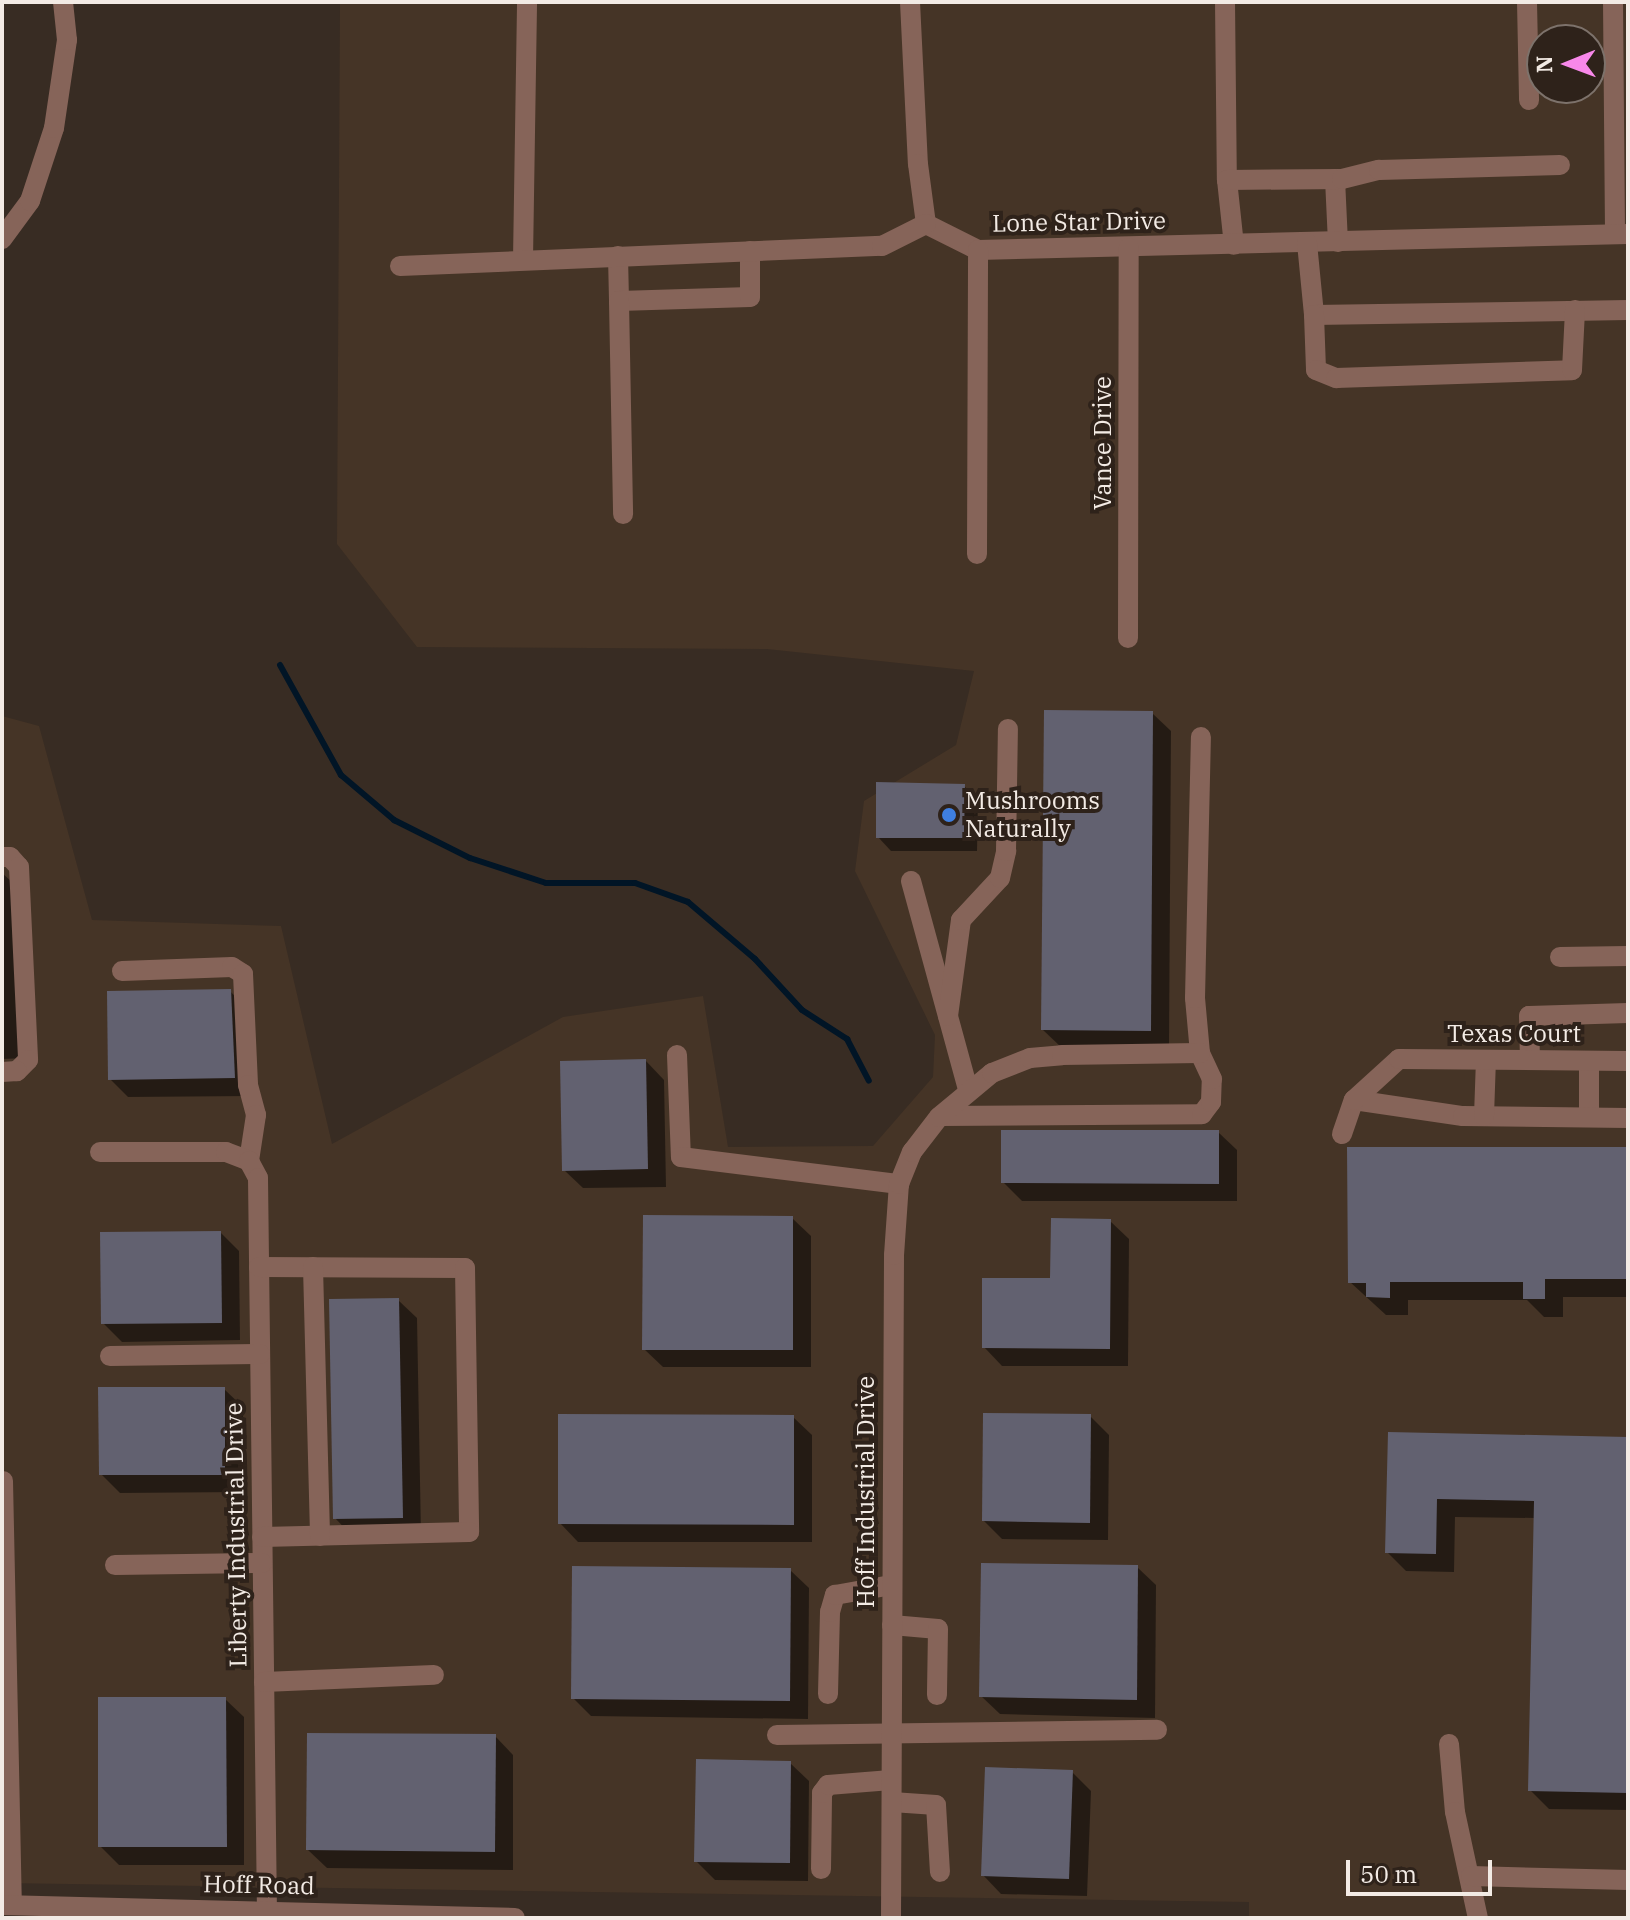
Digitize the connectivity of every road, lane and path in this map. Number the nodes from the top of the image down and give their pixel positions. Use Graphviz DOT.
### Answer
graph roads {
  1 [pos="63,2"];
  2 [pos="527,2"];
  3 [pos="910,2"];
  4 [pos="1225,2"];
  5 [pos="1527,2"];
  6 [pos="1613,2"];
  7 [pos="1527,24"];
  8 [pos="1622,71"];
  9 [pos="1560,165"];
  10 [pos="1622,167"];
  11 [pos="1335,179"];
  12 [pos="1227,180"];
  13 [pos="926,224"];
  14 [pos="1622,234"];
  15 [pos="2,239"];
  16 [pos="1338,242"];
  17 [pos="1307,243"];
  18 [pos="1234,245"];
  19 [pos="1129,248"];
  20 [pos="978,250"];
  21 [pos="750,251"];
  22 [pos="618,256"];
  23 [pos="523,260"];
  24 [pos="400,266"];
  25 [pos="619,301"];
  26 [pos="1575,310"];
  27 [pos="1628,310"];
  28 [pos="1314,315"];
  29 [pos="623,514"];
  30 [pos="977,554"];
  31 [pos="1128,638"];
  32 [pos="1008,729"];
  33 [pos="1201,737"];
  34 [pos="2,857"];
  35 [pos="911,881"];
  36 [pos="1628,956"];
  37 [pos="1560,957"];
  38 [pos="122,971"];
  39 [pos="1628,1013"];
  40 [pos="948,1016"];
  41 [pos="1200,1053"];
  42 [pos="677,1055"];
  43 [pos="1486,1060"];
  44 [pos="1530,1060"];
  45 [pos="1589,1061"];
  46 [pos="1628,1061"];
  47 [pos="2,1072"];
  48 [pos="968,1090"];
  49 [pos="1354,1100"];
  50 [pos="941,1116"];
  51 [pos="1484,1116"];
  52 [pos="1589,1117"];
  53 [pos="1628,1118"];
  54 [pos="1342,1134"];
  55 [pos="100,1152"];
  56 [pos="249,1161"];
  57 [pos="899,1184"];
  58 [pos="259,1267"];
  59 [pos="313,1267"];
  60 [pos="260,1354"];
  61 [pos="110,1356"];
  62 [pos="3,1481"];
  63 [pos="320,1536"];
  64 [pos="262,1537"];
  65 [pos="262,1563"];
  66 [pos="115,1565"];
  67 [pos="892,1585"];
  68 [pos="892,1625"];
  69 [pos="434,1675"];
  70 [pos="264,1682"];
  71 [pos="828,1694"];
  72 [pos="937,1695"];
  73 [pos="5,1705"];
  74 [pos="892,1730"];
  75 [pos="1157,1730"];
  76 [pos="777,1735"];
  77 [pos="1449,1744"];
  78 [pos="891,1780"];
  79 [pos="892,1802"];
  80 [pos="821,1869"];
  81 [pos="940,1872"];
  82 [pos="1471,1876"];
  83 [pos="1628,1880"];
  84 [pos="7,1905"];
  85 [pos="267,1911"];
  86 [pos="515,1918"];
  87 [pos="891,1918"];
  88 [pos="1478,1918"];
  1 -- 15 [label="street"];
  2 -- 23 [label="street"];
  3 -- 13 [label="street"];
  4 -- 12 [label="street"];
  5 -- 7 [label="street"];
  6 -- 8 [label="street"];
  8 -- 10 [label="street"];
  9 -- 11 [label="street"];
  10 -- 14 [label="street"];
  11 -- 12 [label="street"];
  11 -- 16 [label="street"];
  12 -- 18 [label="street"];
  13 -- 20 [label="street, Lone Star Drive"];
  13 -- 21 [label="street"];
  14 -- 16 [label="street, Lone Star Drive"];
  16 -- 17 [label="street, Lone Star Drive"];
  17 -- 18 [label="street, Lone Star Drive"];
  17 -- 28 [label="street"];
  18 -- 19 [label="street, Lone Star Drive"];
  19 -- 20 [label="street, Lone Star Drive"];
  19 -- 31 [label="street, Vance Drive"];
  20 -- 30 [label="street"];
  21 -- 22 [label="street"];
  21 -- 25 [label="street"];
  22 -- 23 [label="street"];
  22 -- 25 [label="street"];
  23 -- 24 [label="street"];
  25 -- 29 [label="street"];
  26 -- 27 [label="street"];
  26 -- 28 [label="street"];
  26 -- 28 [label="street"];
  32 -- 40 [label="street"];
  33 -- 41 [label="street"];
  34 -- 47 [label="street"];
  35 -- 40 [label="street"];
  36 -- 37 [label="street"];
  38 -- 56 [label="street"];
  39 -- 44 [label="street"];
  40 -- 48 [label="street"];
  41 -- 48 [label="street, Hoff Industrial Drive"];
  41 -- 50 [label="street"];
  42 -- 57 [label="street"];
  43 -- 44 [label="street, Texas Court"];
  43 -- 49 [label="street, Texas Court"];
  43 -- 51 [label="street"];
  44 -- 45 [label="street, Texas Court"];
  45 -- 46 [label="street, Texas Court"];
  45 -- 52 [label="street"];
  48 -- 50 [label="street, Hoff Industrial Drive"];
  49 -- 51 [label="street"];
  49 -- 54 [label="street"];
  50 -- 57 [label="street, Hoff Industrial Drive"];
  51 -- 52 [label="street"];
  52 -- 53 [label="street"];
  55 -- 56 [label="street"];
  56 -- 58 [label="street, Liberty Industrial Drive"];
  57 -- 67 [label="street, Hoff Industrial Drive"];
  58 -- 59 [label="street"];
  58 -- 60 [label="street, Liberty Industrial Drive"];
  59 -- 63 [label="street"];
  59 -- 63 [label="street"];
  60 -- 61 [label="street"];
  60 -- 64 [label="street, Liberty Industrial Drive"];
  62 -- 73 [label="street"];
  63 -- 64 [label="street"];
  64 -- 65 [label="street, Liberty Industrial Drive"];
  65 -- 66 [label="street"];
  65 -- 70 [label="street, Liberty Industrial Drive"];
  67 -- 68 [label="street, Hoff Industrial Drive"];
  67 -- 71 [label="street"];
  68 -- 72 [label="street"];
  68 -- 74 [label="street, Hoff Industrial Drive"];
  69 -- 70 [label="street"];
  70 -- 85 [label="street, Liberty Industrial Drive"];
  73 -- 84 [label="street"];
  74 -- 75 [label="street"];
  74 -- 76 [label="street"];
  74 -- 78 [label="street, Hoff Industrial Drive"];
  77 -- 82 [label="street"];
  78 -- 79 [label="street, Hoff Industrial Drive"];
  78 -- 80 [label="street"];
  79 -- 81 [label="street"];
  79 -- 87 [label="street, Hoff Industrial Drive"];
  82 -- 83 [label="street"];
  82 -- 88 [label="street"];
  84 -- 85 [label="street, Hoff Road"];
  85 -- 86 [label="street, Hoff Road"];
}
